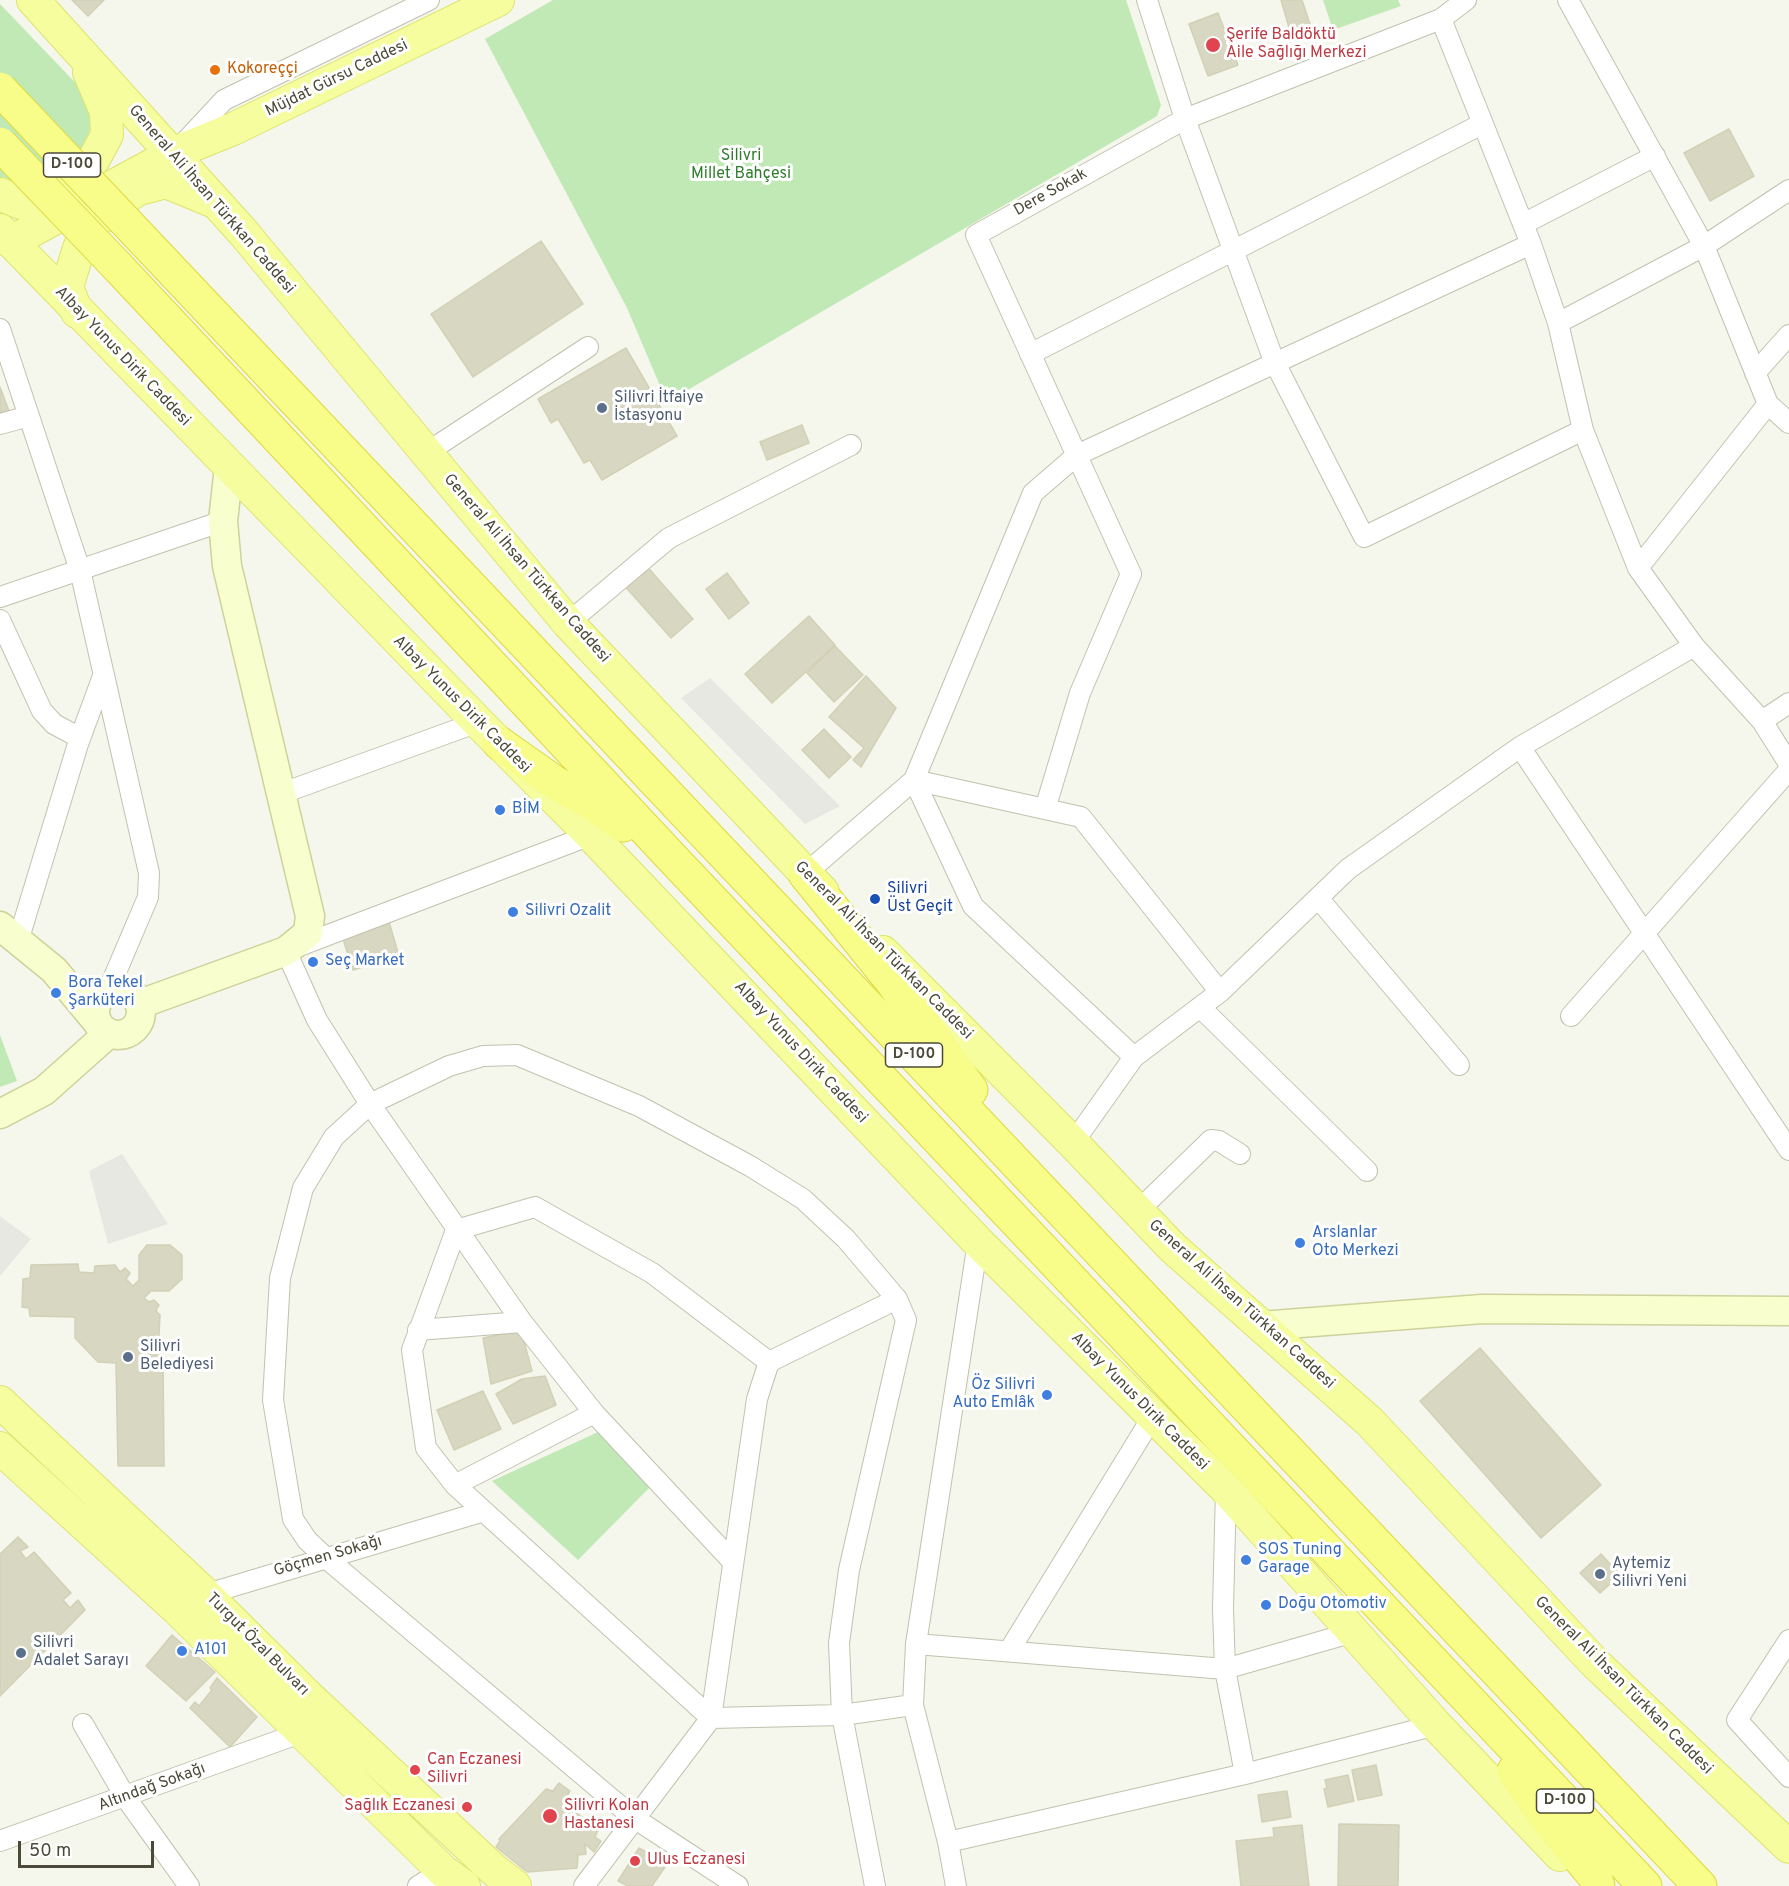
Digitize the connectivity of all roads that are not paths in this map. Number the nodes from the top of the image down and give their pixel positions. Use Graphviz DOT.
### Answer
graph roads {
  1 [pos="33,0"];
  2 [pos="429,0"];
  3 [pos="498,0"];
  4 [pos="1147,0"];
  5 [pos="1466,0"];
  6 [pos="1568,0"];
  7 [pos="1441,19"];
  8 [pos="78,50"];
  9 [pos="0,89"];
  10 [pos="1185,119"];
  11 [pos="1482,124"];
  12 [pos="0,144"];
  13 [pos="174,153"];
  14 [pos="1655,156"];
  15 [pos="1789,190"];
  16 [pos="0,194"];
  17 [pos="216,202"];
  18 [pos="1523,224"];
  19 [pos="4,240"];
  20 [pos="1531,244"];
  21 [pos="1704,246"];
  22 [pos="1233,249"];
  23 [pos="77,312"];
  24 [pos="1558,323"];
  25 [pos="0,329"];
  26 [pos="1789,335"];
  27 [pos="588,347"];
  28 [pos="1030,354"];
  29 [pos="1274,362"];
  30 [pos="1755,373"];
  31 [pos="1768,404"];
  32 [pos="29,416"];
  33 [pos="1789,423"];
  34 [pos="0,424"];
  35 [pos="1582,430"];
  36 [pos="852,445"];
  37 [pos="426,453"];
  38 [pos="1077,455"];
  39 [pos="229,467"];
  40 [pos="223,521"];
  41 [pos="1638,568"];
  42 [pos="80,570"];
  43 [pos="2,592"];
  44 [pos="0,620"];
  45 [pos="568,623"];
  46 [pos="1694,646"];
  47 [pos="103,676"];
  48 [pos="1789,703"];
  49 [pos="1762,721"];
  50 [pos="489,733"];
  51 [pos="80,738"];
  52 [pos="1520,747"];
  53 [pos="1789,764"];
  54 [pos="1789,770"];
  55 [pos="914,780"];
  56 [pos="283,793"];
  57 [pos="1045,809"];
  58 [pos="591,835"];
  59 [pos="676,862"];
  60 [pos="805,874"];
  61 [pos="1317,898"];
  62 [pos="1645,933"];
  63 [pos="9,934"];
  64 [pos="286,951"];
  65 [pos="54,969"];
  66 [pos="108,992"];
  67 [pos="1220,992"];
  68 [pos="140,1004"];
  69 [pos="1200,1007"];
  70 [pos="1571,1016"];
  71 [pos="103,1028"];
  72 [pos="1134,1057"];
  73 [pos="1459,1065"];
  74 [pos="370,1104"];
  75 [pos="0,1114"];
  76 [pos="1782,1123"];
  77 [pos="1073,1143"];
  78 [pos="1789,1150"];
  79 [pos="1240,1154"];
  80 [pos="1367,1172"];
  81 [pos="1031,1178"];
  82 [pos="1138,1211"];
  83 [pos="456,1230"];
  84 [pos="978,1242"];
  85 [pos="897,1299"];
  86 [pos="1789,1311"];
  87 [pos="522,1322"];
  88 [pos="1262,1326"];
  89 [pos="418,1330"];
  90 [pos="769,1362"];
  91 [pos="0,1402"];
  92 [pos="594,1413"];
  93 [pos="1153,1416"];
  94 [pos="0,1448"];
  95 [pos="454,1485"];
  96 [pos="1226,1489"];
  97 [pos="481,1512"];
  98 [pos="326,1558"];
  99 [pos="733,1562"];
  100 [pos="204,1593"];
  101 [pos="177,1609"];
  102 [pos="1354,1632"];
  103 [pos="1789,1640"];
  104 [pos="916,1644"];
  105 [pos="1009,1650"];
  106 [pos="1224,1669"];
  107 [pos="913,1706"];
  108 [pos="842,1715"];
  109 [pos="1485,1717"];
  110 [pos="711,1718"];
  111 [pos="83,1724"];
  112 [pos="1436,1725"];
  113 [pos="303,1732"];
  114 [pos="1245,1774"];
  115 [pos="1789,1777"];
  116 [pos="126,1798"];
  117 [pos="634,1818"];
  118 [pos="0,1841"];
  119 [pos="948,1842"];
  120 [pos="1789,1847"];
  121 [pos="442,1881"];
  122 [pos="1696,1881"];
  123 [pos="189,1886"];
  124 [pos="515,1886"];
  125 [pos="584,1886"];
  126 [pos="738,1886"];
  127 [pos="875,1886"];
  128 [pos="956,1886"];
  129 [pos="1590,1886"];
  130 [pos="1598,1886"];
  131 [pos="1645,1886"];
  1 -- 8 [label="main road, General Ali İhsan Türkkan Caddesi"];
  2 -- 13 [label="street"];
  3 -- 13 [label="main road, Müjdat Gürsu Caddesi"];
  4 -- 10 [label="street"];
  5 -- 7 [label="street, Dere Sokak"];
  6 -- 14 [label="street"];
  7 -- 10 [label="street, Dere Sokak"];
  7 -- 11 [label="street"];
  8 -- 13 [label="main road, General Ali İhsan Türkkan Caddesi"];
  8 -- 16 [label="main road"];
  9 -- 81 [label="highway, D-100, bridge"];
  10 -- 22 [label="street"];
  10 -- 28 [label="street, Dere Sokak"];
  11 -- 18 [label="street"];
  11 -- 22 [label="street"];
  12 -- 59 [label="highway, D-100, bridge"];
  13 -- 17 [label="main road, General Ali İhsan Türkkan Caddesi"];
  13 -- 19 [label="main road, Müjdat Gürsu Caddesi"];
  14 -- 18 [label="street"];
  14 -- 21 [label="street"];
  15 -- 21 [label="street"];
  17 -- 23 [label="main road"];
  17 -- 37 [label="main road, General Ali İhsan Türkkan Caddesi"];
  18 -- 20 [label="street"];
  19 -- 23 [label="main road, Albay Yunus Dirik Caddesi"];
  20 -- 24 [label="street"];
  20 -- 29 [label="street"];
  21 -- 24 [label="street"];
  21 -- 30 [label="street"];
  22 -- 28 [label="street"];
  22 -- 29 [label="street"];
  23 -- 39 [label="main road, Albay Yunus Dirik Caddesi"];
  24 -- 35 [label="street"];
  25 -- 32 [label="street"];
  26 -- 30 [label="street"];
  27 -- 37 [label="street"];
  28 -- 38 [label="street, Dere Sokak"];
  29 -- 35 [label="street"];
  29 -- 38 [label="street"];
  30 -- 31 [label="street"];
  31 -- 33 [label="street"];
  31 -- 41 [label="street"];
  32 -- 34 [label="street"];
  32 -- 42 [label="street"];
  35 -- 41 [label="street"];
  36 -- 45 [label="street"];
  37 -- 45 [label="main road, General Ali İhsan Türkkan Caddesi"];
  38 -- 55 [label="street"];
  38 -- 57 [label="street, Dere Sokak"];
  39 -- 40 [label="main road"];
  39 -- 50 [label="main road, Albay Yunus Dirik Caddesi"];
  40 -- 42 [label="street"];
  40 -- 56 [label="main road"];
  41 -- 46 [label="street"];
  42 -- 43 [label="street"];
  42 -- 47 [label="street"];
  44 -- 51 [label="street"];
  45 -- 60 [label="main road, General Ali İhsan Türkkan Caddesi"];
  46 -- 49 [label="street"];
  46 -- 52 [label="street"];
  47 -- 51 [label="street"];
  47 -- 66 [label="street"];
  48 -- 49 [label="street"];
  49 -- 53 [label="street"];
  50 -- 56 [label="street"];
  50 -- 58 [label="main road, Albay Yunus Dirik Caddesi"];
  50 -- 59 [label="highway"];
  51 -- 63 [label="street"];
  52 -- 61 [label="street"];
  52 -- 62 [label="street"];
  54 -- 62 [label="street"];
  55 -- 57 [label="street"];
  55 -- 60 [label="street"];
  55 -- 72 [label="street"];
  56 -- 64 [label="main road"];
  57 -- 67 [label="street"];
  58 -- 64 [label="street"];
  58 -- 84 [label="main road, Albay Yunus Dirik Caddesi"];
  59 -- 109 [label="highway, D-100"];
  60 -- 77 [label="main road, General Ali İhsan Türkkan Caddesi"];
  60 -- 81 [label="highway"];
  61 -- 67 [label="street"];
  61 -- 73 [label="street"];
  62 -- 70 [label="street"];
  62 -- 76 [label="street"];
  63 -- 65 [label="main road"];
  64 -- 68 [label="main road"];
  64 -- 74 [label="street"];
  65 -- 66 [label="main road"];
  65 -- 71 [label="main road"];
  66 -- 68 [label="main road"];
  66 -- 71 [label="main road"];
  67 -- 69 [label="street"];
  68 -- 71 [label="main road"];
  69 -- 72 [label="street"];
  69 -- 80 [label="street"];
  71 -- 75 [label="main road"];
  72 -- 77 [label="street"];
  74 -- 83 [label="street"];
  74 -- 85 [label="street"];
  74 -- 98 [label="street"];
  76 -- 78 [label="street"];
  77 -- 82 [label="main road, General Ali İhsan Türkkan Caddesi"];
  79 -- 82 [label="street"];
  81 -- 122 [label="highway, D-100"];
  82 -- 88 [label="main road, General Ali İhsan Türkkan Caddesi"];
  83 -- 87 [label="street"];
  83 -- 89 [label="street"];
  83 -- 90 [label="street"];
  84 -- 93 [label="main road, Albay Yunus Dirik Caddesi"];
  84 -- 104 [label="street"];
  85 -- 90 [label="street"];
  85 -- 108 [label="street"];
  86 -- 88 [label="main road"];
  87 -- 89 [label="street"];
  87 -- 92 [label="street"];
  88 -- 120 [label="main road, General Ali İhsan Türkkan Caddesi"];
  89 -- 95 [label="street"];
  90 -- 99 [label="street"];
  91 -- 100 [label="main road, Turgut Özal Bulvarı"];
  92 -- 95 [label="street"];
  92 -- 99 [label="street"];
  93 -- 96 [label="main road, Albay Yunus Dirik Caddesi"];
  93 -- 105 [label="street"];
  94 -- 101 [label="main road, Turgut Özal Bulvarı"];
  95 -- 97 [label="street"];
  96 -- 102 [label="main road, Albay Yunus Dirik Caddesi"];
  96 -- 106 [label="street"];
  97 -- 98 [label="street, Göçmen Sokağı"];
  97 -- 110 [label="street"];
  98 -- 100 [label="street, Göçmen Sokağı"];
  98 -- 117 [label="street"];
  99 -- 110 [label="street"];
  100 -- 101 [label="street, Göçmen Sokağı"];
  100 -- 124 [label="main road, Turgut Özal Bulvarı"];
  101 -- 113 [label="main road, Turgut Özal Bulvarı"];
  102 -- 106 [label="street"];
  102 -- 112 [label="main road, Albay Yunus Dirik Caddesi"];
  103 -- 115 [label="street"];
  104 -- 105 [label="street"];
  104 -- 107 [label="street"];
  105 -- 106 [label="street"];
  106 -- 114 [label="street"];
  107 -- 108 [label="street"];
  107 -- 119 [label="street"];
  108 -- 110 [label="street"];
  108 -- 127 [label="street"];
  109 -- 130 [label="highway"];
  109 -- 131 [label="highway, D-100"];
  110 -- 117 [label="street"];
  111 -- 116 [label="street"];
  112 -- 114 [label="street"];
  112 -- 129 [label="main road, Albay Yunus Dirik Caddesi"];
  113 -- 116 [label="street, Altındağ Sokağı"];
  113 -- 121 [label="main road, Turgut Özal Bulvarı"];
  114 -- 119 [label="street"];
  116 -- 118 [label="street, Altındağ Sokağı"];
  116 -- 123 [label="street"];
  117 -- 125 [label="street"];
  117 -- 126 [label="street"];
  119 -- 128 [label="street"];
}
